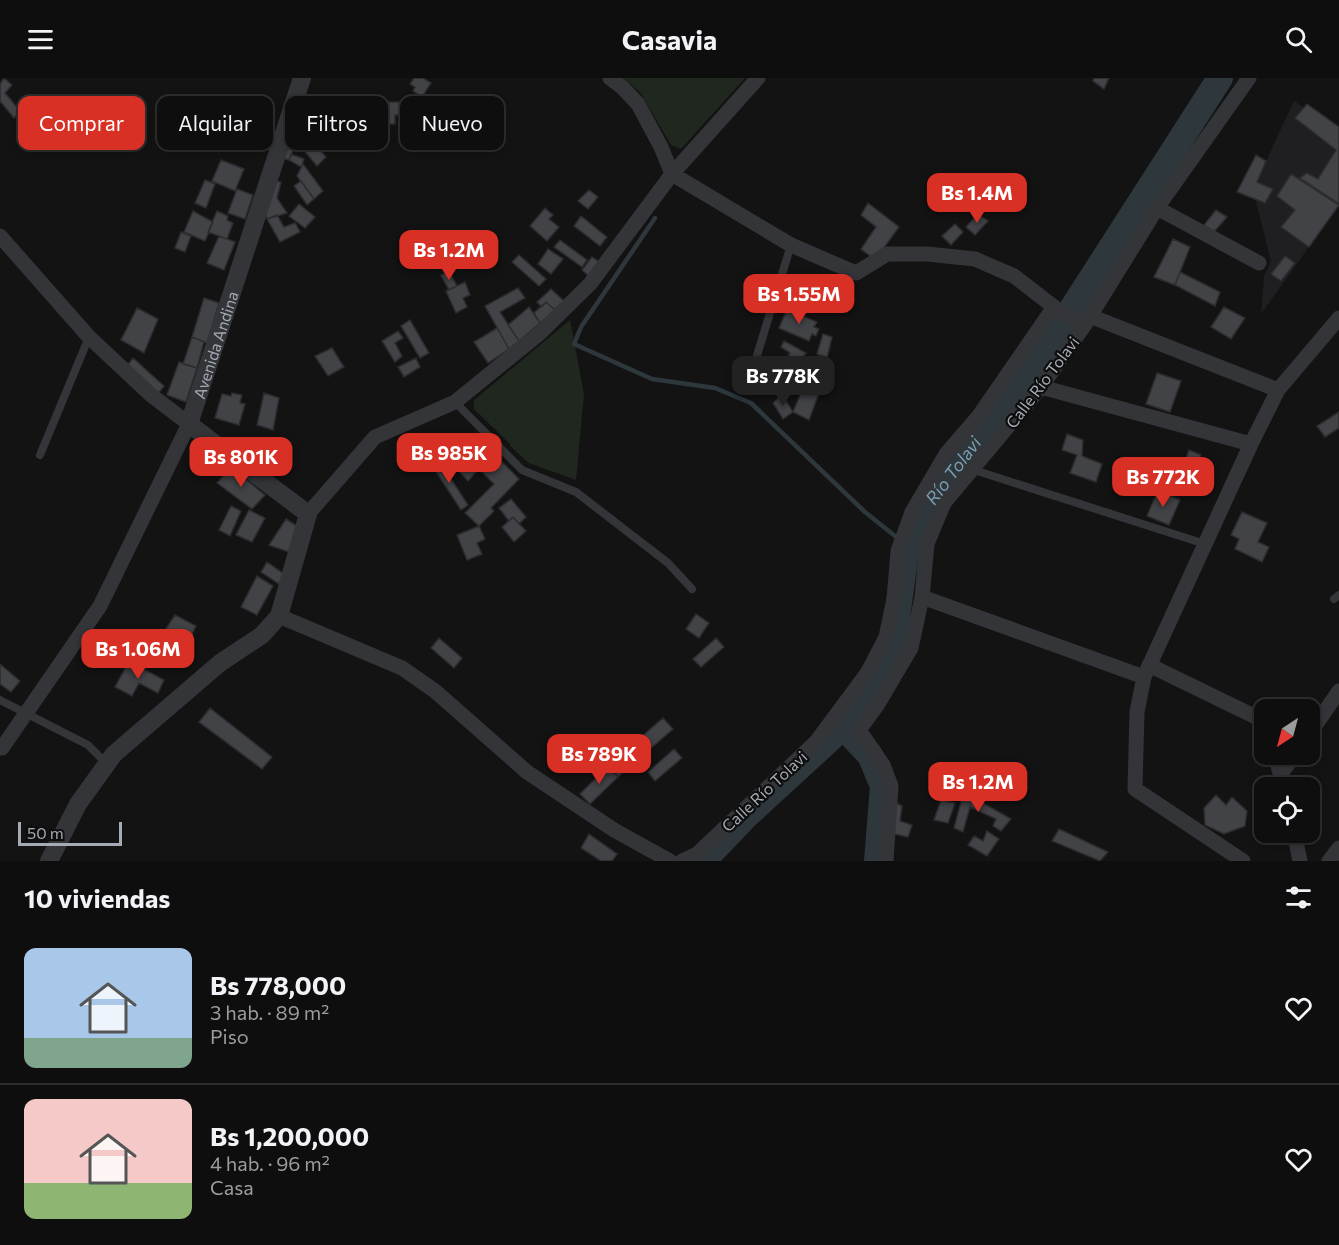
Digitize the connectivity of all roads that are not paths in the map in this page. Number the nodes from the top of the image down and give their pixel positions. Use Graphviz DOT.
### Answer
graph roads {
  1 [pos="302,78"];
  2 [pos="610,78"];
  3 [pos="758,78"];
  4 [pos="1249,78"];
  5 [pos="672,174"];
  6 [pos="1158,208"];
  7 [pos="0,236"];
  8 [pos="791,245"];
  9 [pos="1259,262"];
  10 [pos="1054,307"];
  11 [pos="1339,318"];
  12 [pos="1086,322"];
  13 [pos="89,337"];
  14 [pos="750,378"];
  15 [pos="1041,387"];
  16 [pos="1278,390"];
  17 [pos="455,402"];
  18 [pos="189,424"];
  19 [pos="1251,444"];
  20 [pos="40,455"];
  21 [pos="974,470"];
  22 [pos="308,513"];
  23 [pos="1205,544"];
  24 [pos="692,589"];
  25 [pos="922,597"];
  26 [pos="279,616"];
  27 [pos="1147,671"];
  28 [pos="1339,691"];
  29 [pos="0,700"];
  30 [pos="27,714"];
  31 [pos="1254,717"];
  32 [pos="1320,719"];
  33 [pos="0,748"];
  34 [pos="107,764"];
  35 [pos="1296,843"];
  36 [pos="1339,848"];
  37 [pos="49,861"];
  38 [pos="670,861"];
  39 [pos="682,861"];
  40 [pos="886,861"];
  41 [pos="1243,861"];
  42 [pos="1300,861"];
  43 [pos="1329,861"];
  1 -- 18 [label="street, Avenida Andina"];
  2 -- 5 [label="street"];
  3 -- 5 [label="street"];
  4 -- 6 [label="street, Calle Río Tolavi"];
  5 -- 8 [label="street"];
  5 -- 17 [label="street"];
  6 -- 9 [label="street"];
  6 -- 12 [label="street, Calle Río Tolavi"];
  7 -- 13 [label="street"];
  8 -- 10 [label="street"];
  8 -- 14 [label="lane"];
  10 -- 12 [label="street"];
  10 -- 39 [label="street, Calle Río Tolavi"];
  11 -- 16 [label="street"];
  12 -- 15 [label="street, Calle Río Tolavi"];
  12 -- 16 [label="street"];
  13 -- 18 [label="street"];
  13 -- 20 [label="lane"];
  15 -- 19 [label="street"];
  15 -- 21 [label="street, Calle Río Tolavi"];
  16 -- 19 [label="street"];
  17 -- 22 [label="street"];
  17 -- 24 [label="lane"];
  18 -- 22 [label="street"];
  18 -- 30 [label="street, Avenida Andina"];
  19 -- 23 [label="street"];
  21 -- 23 [label="lane"];
  21 -- 25 [label="street, Calle Río Tolavi"];
  22 -- 26 [label="street"];
  23 -- 27 [label="street"];
  25 -- 27 [label="street"];
  25 -- 40 [label="street, Calle Río Tolavi"];
  26 -- 34 [label="street"];
  26 -- 38 [label="street"];
  27 -- 31 [label="street"];
  27 -- 41 [label="street"];
  28 -- 32 [label="street"];
  29 -- 30 [label="lane"];
  30 -- 33 [label="street, Avenida Andina"];
  30 -- 34 [label="lane"];
  34 -- 37 [label="street"];
  35 -- 42 [label="street"];
  36 -- 43 [label="street"];
}
